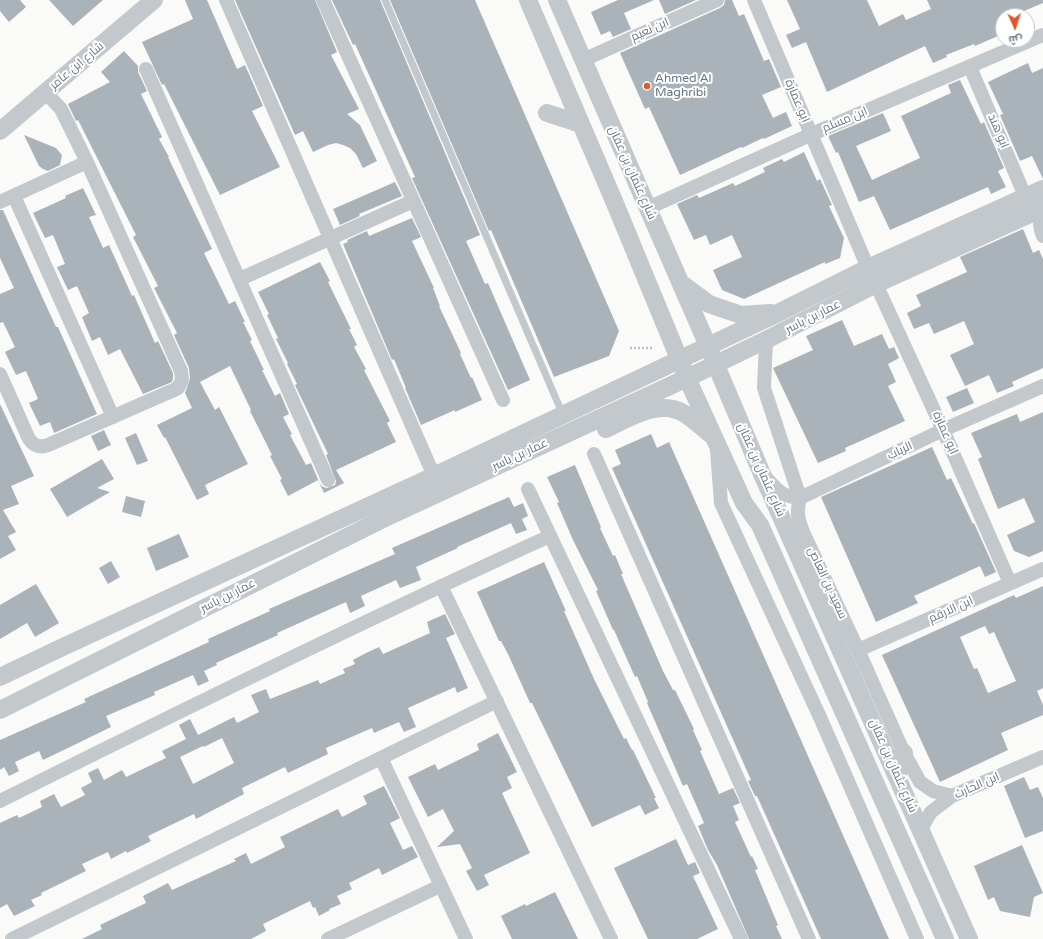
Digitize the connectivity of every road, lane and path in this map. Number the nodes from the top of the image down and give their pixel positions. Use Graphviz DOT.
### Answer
graph roads {
  1 [pos="226,0"];
  2 [pos="323,0"];
  3 [pos="385,0"];
  4 [pos="528,0"];
  5 [pos="557,0"];
  6 [pos="717,0"];
  7 [pos="754,0"];
  8 [pos="152,1"];
  9 [pos="1043,35"];
  10 [pos="583,60"];
  11 [pos="970,67"];
  12 [pos="146,70"];
  13 [pos="46,92"];
  14 [pos="547,113"];
  15 [pos="581,124"];
  16 [pos="0,131"];
  17 [pos="812,134"];
  18 [pos="87,162"];
  19 [pos="1043,188"];
  20 [pos="14,196"];
  21 [pos="1025,196"];
  22 [pos="413,201"];
  23 [pos="0,202"];
  24 [pos="648,208"];
  25 [pos="1043,208"];
  26 [pos="1043,215"];
  27 [pos="1043,236"];
  28 [pos="330,238"];
  29 [pos="868,268"];
  30 [pos="240,280"];
  31 [pos="680,282"];
  32 [pos="876,284"];
  33 [pos="780,312"];
  34 [pos="766,340"];
  35 [pos="708,346"];
  36 [pos="630,348"];
  37 [pos="653,348"];
  38 [pos="680,360"];
  39 [pos="715,364"];
  40 [pos="0,374"];
  41 [pos="687,378"];
  42 [pos="1043,386"];
  43 [pos="503,400"];
  44 [pos="563,415"];
  45 [pos="113,417"];
  46 [pos="944,430"];
  47 [pos="715,440"];
  48 [pos="594,454"];
  49 [pos="762,474"];
  50 [pos="434,476"];
  51 [pos="328,480"];
  52 [pos="528,489"];
  53 [pos="800,498"];
  54 [pos="388,516"];
  55 [pos="804,532"];
  56 [pos="550,536"];
  57 [pos="799,553"];
  58 [pos="1043,569"];
  59 [pos="1010,583"];
  60 [pos="441,586"];
  61 [pos="858,650"];
  62 [pos="0,677"];
  63 [pos="497,701"];
  64 [pos="0,710"];
  65 [pos="904,753"];
  66 [pos="1043,757"];
  67 [pos="381,758"];
  68 [pos="897,777"];
  69 [pos="952,796"];
  70 [pos="0,801"];
  71 [pos="921,829"];
  72 [pos="440,886"];
  73 [pos="12,939"];
  74 [pos="328,939"];
  75 [pos="466,939"];
  76 [pos="611,939"];
  77 [pos="741,939"];
  78 [pos="809,939"];
  79 [pos="917,939"];
  80 [pos="944,939"];
  81 [pos="969,939"];
  1 -- 28 [label="street"];
  2 -- 22 [label="street"];
  3 -- 44 [label="lane"];
  4 -- 15 [label="street, شارع عثمان بن عفان"];
  5 -- 10 [label="street, شارع عثمان بن عفان"];
  6 -- 10 [label="street, ابن نعيم"];
  7 -- 17 [label="street, ابو عمارة"];
  8 -- 13 [label="street, شارع ابن عامر"];
  9 -- 11 [label="street, ابن مسلم"];
  10 -- 24 [label="street, شارع عثمان بن عفان"];
  11 -- 17 [label="street, ابن مسلم"];
  11 -- 21 [label="street, ابو هند"];
  12 -- 30 [label="street"];
  13 -- 16 [label="street, شارع ابن عامر"];
  13 -- 18 [label="street"];
  14 -- 15 [label="street"];
  15 -- 38 [label="street, شارع عثمان بن عفان"];
  17 -- 24 [label="street, ابن مسلم"];
  17 -- 29 [label="street, ابو عمارة"];
  18 -- 20 [label="street"];
  18 -- 45 [label="street"];
  19 -- 21 [label="street, عمار بن ياسر"];
  20 -- 23 [label="street"];
  20 -- 45 [label="street"];
  21 -- 29 [label="street, عمار بن ياسر"];
  22 -- 28 [label="street"];
  22 -- 43 [label="street"];
  24 -- 31 [label="street, شارع عثمان بن عفان"];
  25 -- 32 [label="street, عمار بن ياسر"];
  26 -- 27 [label="street"];
  28 -- 30 [label="street"];
  28 -- 50 [label="street"];
  29 -- 33 [label="street, عمار بن ياسر"];
  30 -- 51 [label="street"];
  31 -- 33 [label="street"];
  31 -- 35 [label="street, شارع عثمان بن عفان"];
  32 -- 34 [label="street, عمار بن ياسر"];
  32 -- 46 [label="street, ابو عمارة"];
  33 -- 35 [label="street, عمار بن ياسر"];
  34 -- 39 [label="street, عمار بن ياسر"];
  34 -- 53 [label="street, سعيد بن العاص"];
  35 -- 38 [label="street, عمار بن ياسر"];
  35 -- 39 [label="street, شارع عثمان بن عفان"];
  36 -- 37 [label="path"];
  38 -- 41 [label="street, شارع عثمان بن عفان"];
  38 -- 44 [label="street, عمار بن ياسر"];
  39 -- 41 [label="street, عمار بن ياسر"];
  39 -- 49 [label="street, شارع عثمان بن عفان"];
  40 -- 45 [label="street"];
  41 -- 47 [label="street, شارع عثمان بن عفان"];
  41 -- 54 [label="street, عمار بن ياسر"];
  42 -- 46 [label="street, الرباب"];
  44 -- 50 [label="street, عمار بن ياسر"];
  46 -- 53 [label="street, الرباب"];
  46 -- 59 [label="street, ابو عمارة"];
  47 -- 54 [label="street"];
  47 -- 79 [label="street, شارع عثمان بن عفان"];
  47 -- 80 [label="street, شارع عثمان بن عفان"];
  48 -- 78 [label="street"];
  49 -- 53 [label="street"];
  49 -- 57 [label="street, شارع عثمان بن عفان"];
  50 -- 62 [label="street, عمار بن ياسر"];
  52 -- 56 [label="street"];
  53 -- 55 [label="street, سعيد بن العاص"];
  54 -- 64 [label="street, عمار بن ياسر"];
  55 -- 57 [label="street"];
  55 -- 61 [label="street, سعيد بن العاص"];
  56 -- 60 [label="street"];
  56 -- 77 [label="street"];
  57 -- 68 [label="street, شارع عثمان بن عفان"];
  58 -- 59 [label="street, ابن الارقم"];
  59 -- 61 [label="street, ابن الارقم"];
  60 -- 63 [label="street"];
  60 -- 70 [label="street"];
  61 -- 65 [label="street, سعيد بن العاص"];
  63 -- 67 [label="street"];
  63 -- 76 [label="street"];
  65 -- 68 [label="street"];
  65 -- 69 [label="street, سعيد بن العاص"];
  66 -- 69 [label="street, ابن الحارث"];
  67 -- 72 [label="street"];
  67 -- 73 [label="street"];
  68 -- 71 [label="street, شارع عثمان بن عفان"];
  69 -- 71 [label="street, ابن الحارث"];
  71 -- 81 [label="street, شارع عثمان بن عفان"];
  72 -- 74 [label="street"];
  72 -- 75 [label="street"];
}
